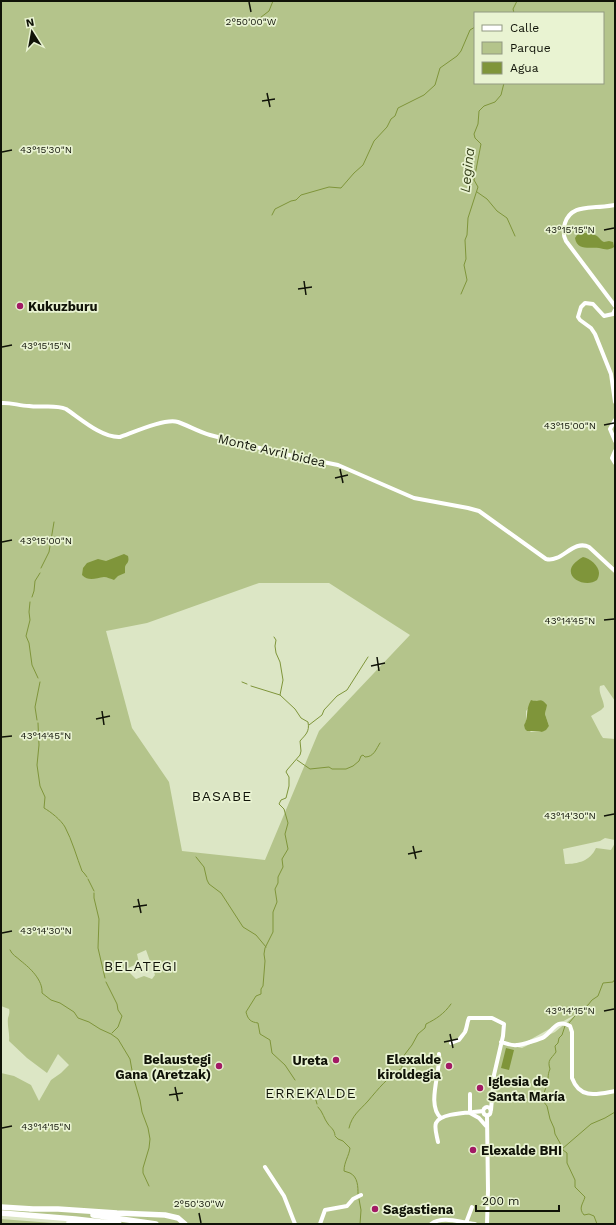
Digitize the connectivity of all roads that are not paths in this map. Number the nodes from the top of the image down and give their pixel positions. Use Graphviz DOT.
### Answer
graph roads {
  1 [pos="615,205"];
  2 [pos="615,306"];
  3 [pos="615,310"];
  4 [pos="615,402"];
  5 [pos="1,403"];
  6 [pos="615,420"];
  7 [pos="615,441"];
  8 [pos="615,451"];
  9 [pos="615,463"];
  10 [pos="615,570"];
  11 [pos="501,1042"];
  12 [pos="451,1043"];
  13 [pos="438,1054"];
  14 [pos="615,1091"];
  15 [pos="470,1094"];
  16 [pos="491,1110"];
  17 [pos="470,1113"];
  18 [pos="484,1114"];
  19 [pos="441,1118"];
  20 [pos="479,1118"];
  21 [pos="487,1126"];
  22 [pos="438,1142"];
  23 [pos="265,1168"];
  24 [pos="361,1195"];
  25 [pos="472,1206"];
  26 [pos="1,1207"];
  27 [pos="30,1209"];
  28 [pos="1,1213"];
  29 [pos="26,1215"];
  30 [pos="466,1223"];
  31 [pos="84,1224"];
  32 [pos="119,1224"];
  33 [pos="156,1224"];
  34 [pos="185,1224"];
  35 [pos="295,1224"];
  36 [pos="320,1224"];
  37 [pos="431,1224"];
  38 [pos="474,1224"];
  39 [pos="487,1224"];
  1 -- 2 [label="street"];
  3 -- 4 [label="street"];
  5 -- 10 [label="street, Monte Avril bidea"];
  6 -- 7 [label="street"];
  8 -- 9 [label="street"];
  11 -- 12 [label="street"];
  11 -- 14 [label="street"];
  11 -- 16 [label="street"];
  13 -- 19 [label="street"];
  15 -- 17 [label="street"];
  16 -- 18 [label="street"];
  16 -- 18 [label="street"];
  17 -- 18 [label="street"];
  17 -- 19 [label="street"];
  17 -- 20 [label="street"];
  18 -- 20 [label="street"];
  18 -- 21 [label="street"];
  19 -- 22 [label="street"];
  20 -- 21 [label="street"];
  21 -- 39 [label="street"];
  23 -- 35 [label="street"];
  24 -- 36 [label="street"];
  25 -- 30 [label="street"];
  26 -- 27 [label="highway"];
  27 -- 33 [label="highway"];
  27 -- 34 [label="highway"];
  28 -- 29 [label="highway"];
  29 -- 31 [label="highway"];
  29 -- 32 [label="highway"];
  30 -- 37 [label="street"];
  30 -- 38 [label="street"];
}
